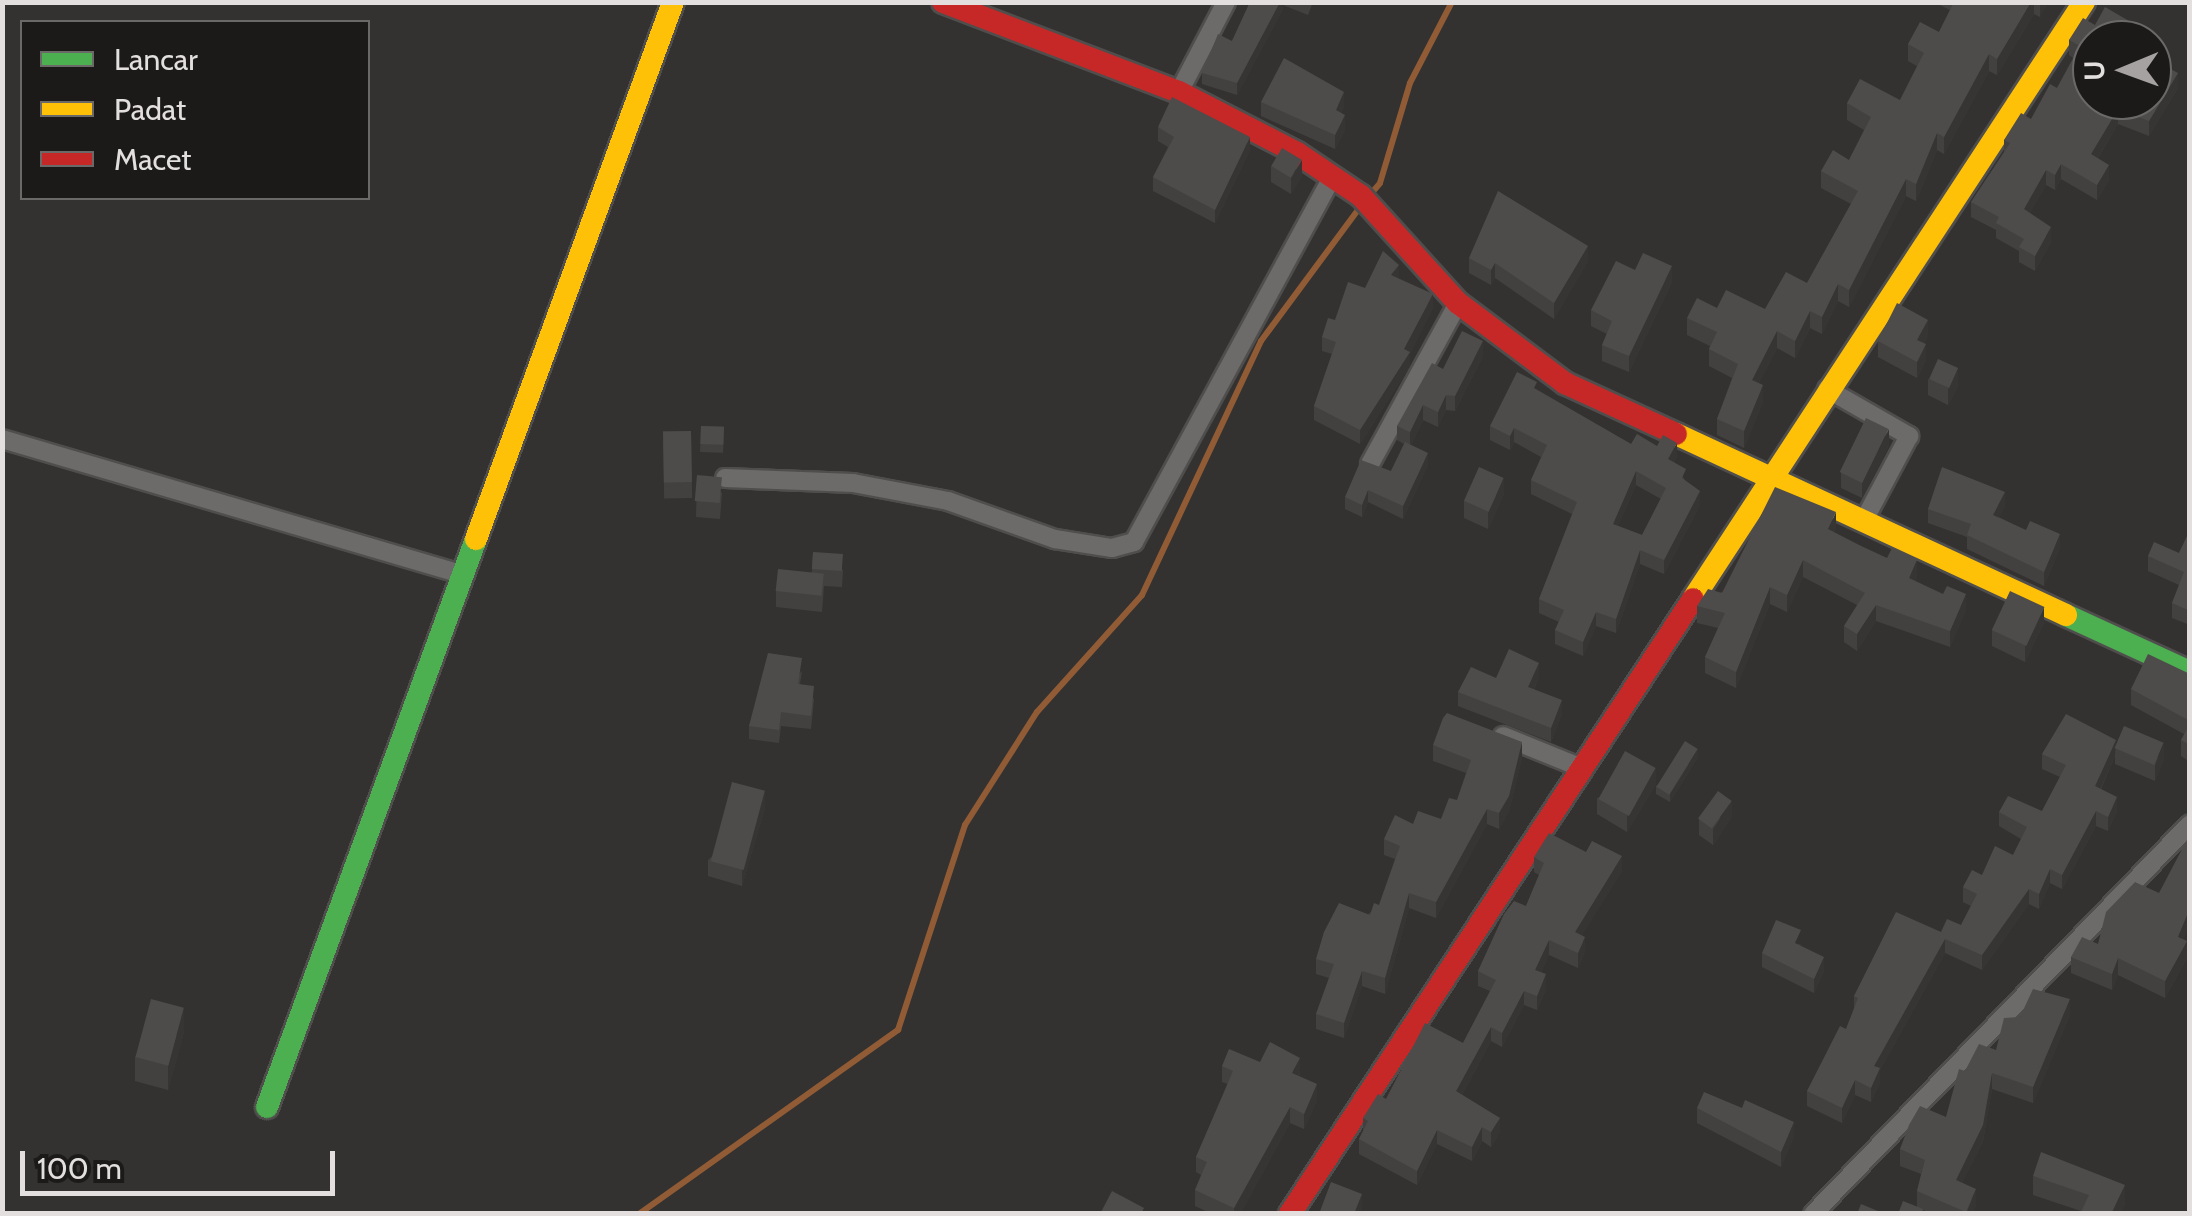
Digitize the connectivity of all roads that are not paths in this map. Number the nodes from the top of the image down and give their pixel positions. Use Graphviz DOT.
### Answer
graph roads {
  1 [pos="672,2"];
  2 [pos="943,2"];
  3 [pos="1226,2"];
  4 [pos="2084,2"];
  5 [pos="1179,92"];
  6 [pos="1332,178"];
  7 [pos="1458,303"];
  8 [pos="1827,389"];
  9 [pos="2,439"];
  10 [pos="1370,464"];
  11 [pos="726,478"];
  12 [pos="1768,479"];
  13 [pos="1863,522"];
  14 [pos="460,574"];
  15 [pos="2190,672"];
  16 [pos="1488,731"];
  17 [pos="1582,768"];
  18 [pos="2190,824"];
  19 [pos="268,1107"];
  20 [pos="1290,1214"];
  21 [pos="1813,1214"];
  1 -- 14 [label="street"];
  2 -- 5 [label="street"];
  3 -- 5 [label="street"];
  4 -- 8 [label="street"];
  5 -- 6 [label="street"];
  6 -- 7 [label="street"];
  6 -- 11 [label="street"];
  7 -- 10 [label="street"];
  7 -- 12 [label="street"];
  8 -- 12 [label="street"];
  8 -- 13 [label="street"];
  9 -- 14 [label="street"];
  12 -- 13 [label="street"];
  12 -- 17 [label="street"];
  13 -- 15 [label="street"];
  14 -- 19 [label="street"];
  16 -- 17 [label="street"];
  17 -- 20 [label="street"];
  18 -- 21 [label="street"];
}
